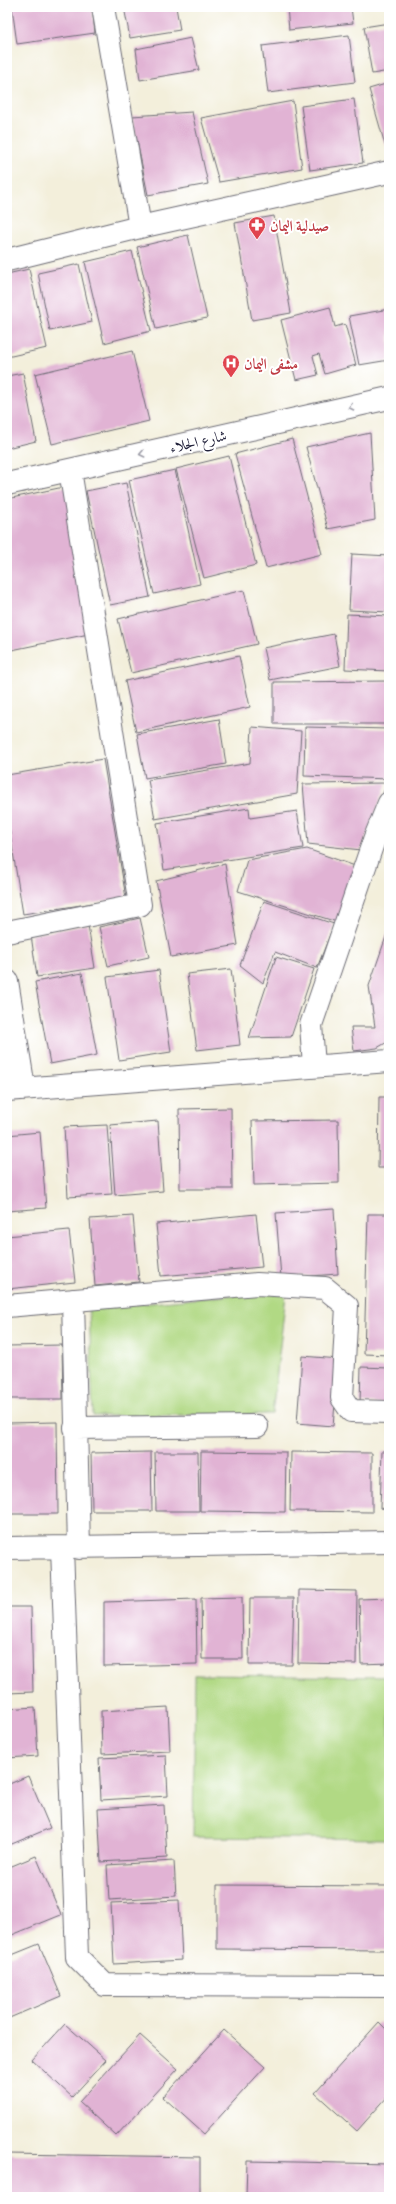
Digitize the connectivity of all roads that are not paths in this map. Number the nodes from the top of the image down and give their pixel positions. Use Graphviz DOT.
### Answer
graph roads {
  1 [pos="103,7"];
  2 [pos="389,172"];
  3 [pos="140,227"];
  4 [pos="7,260"];
  5 [pos="389,398"];
  6 [pos="70,470"];
  7 [pos="7,484"];
  8 [pos="389,803"];
  9 [pos="7,932"];
  10 [pos="7,981"];
  11 [pos="389,1061"];
  12 [pos="314,1066"];
  13 [pos="16,1089"];
  14 [pos="73,1300"];
  15 [pos="7,1306"];
  16 [pos="389,1412"];
  17 [pos="257,1426"];
  18 [pos="75,1428"];
  19 [pos="389,1542"];
  20 [pos="7,1548"];
  21 [pos="70,1548"];
  22 [pos="389,1986"];
  1 -- 3 [label="street"];
  2 -- 3 [label="street"];
  3 -- 4 [label="street"];
  5 -- 6 [label="street, شارع الجلاء, one-way"];
  6 -- 7 [label="street, شارع الجلاء"];
  6 -- 9 [label="street"];
  8 -- 12 [label="street"];
  10 -- 13 [label="street"];
  11 -- 12 [label="street"];
  12 -- 13 [label="street"];
  14 -- 15 [label="street"];
  14 -- 16 [label="street"];
  14 -- 18 [label="street"];
  17 -- 18 [label="street"];
  18 -- 21 [label="street"];
  19 -- 21 [label="street"];
  20 -- 21 [label="street"];
  21 -- 22 [label="street"];
}
